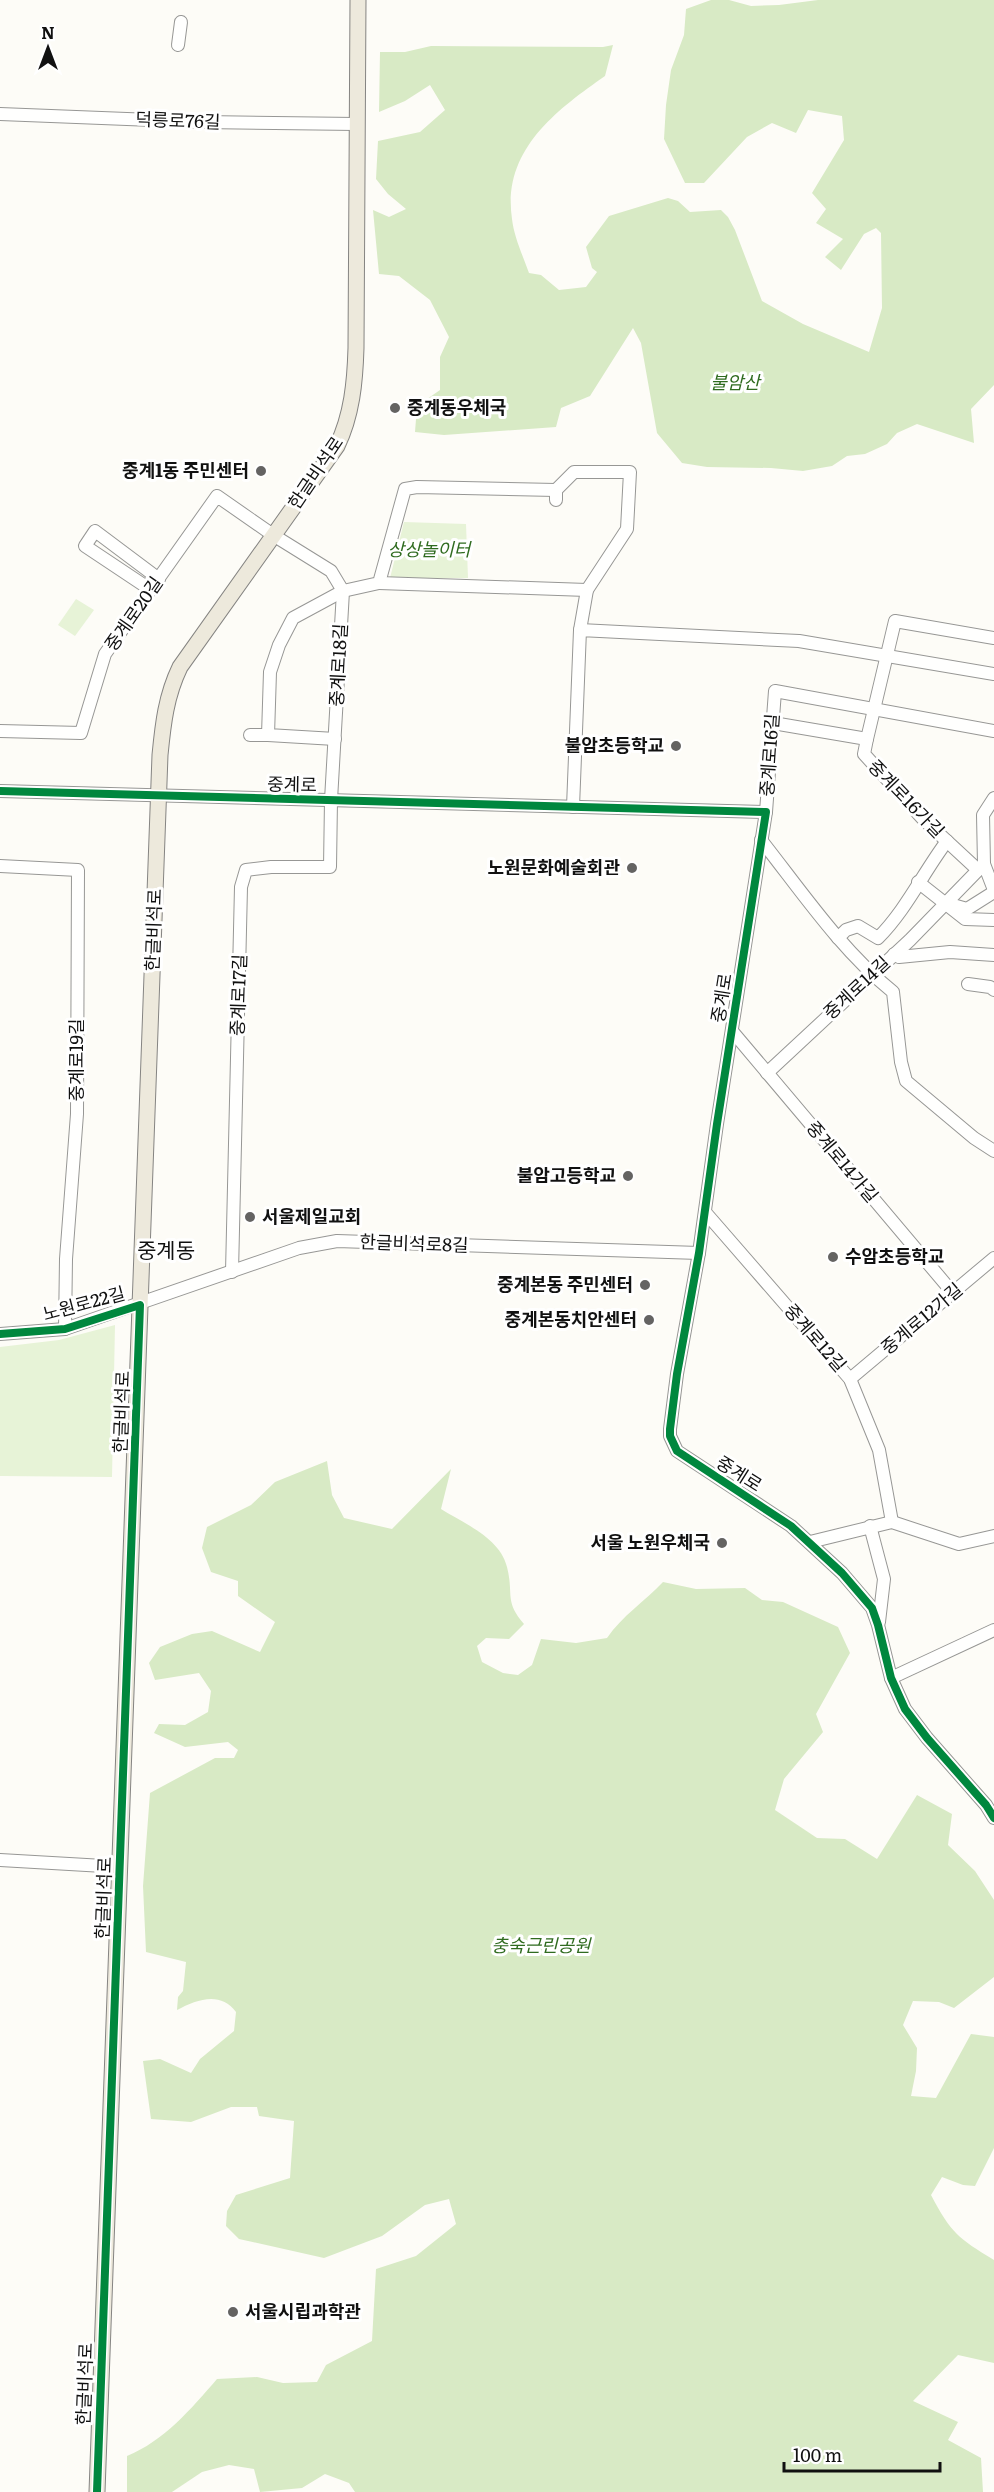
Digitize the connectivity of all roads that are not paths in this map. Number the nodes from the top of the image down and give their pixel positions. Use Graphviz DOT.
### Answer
graph roads {
  1 [pos="358,0"];
  2 [pos="181,22"];
  3 [pos="178,45"];
  4 [pos="0,114"];
  5 [pos="356,124"];
  6 [pos="273,536"];
  7 [pos="159,579"];
  8 [pos="379,583"];
  9 [pos="151,590"];
  10 [pos="587,590"];
  11 [pos="343,591"];
  12 [pos="580,630"];
  13 [pos="994,638"];
  14 [pos="887,656"];
  15 [pos="994,675"];
  16 [pos="874,708"];
  17 [pos="773,723"];
  18 [pos="0,731"];
  19 [pos="994,731"];
  20 [pos="250,735"];
  21 [pos="268,735"];
  22 [pos="335,739"];
  23 [pos="867,739"];
  24 [pos="0,791"];
  25 [pos="160,797"];
  26 [pos="994,798"];
  27 [pos="331,800"];
  28 [pos="573,807"];
  29 [pos="766,812"];
  30 [pos="761,840"];
  31 [pos="947,841"];
  32 [pos="989,844"];
  33 [pos="0,866"];
  34 [pos="981,867"];
  35 [pos="918,882"];
  36 [pos="994,891"];
  37 [pos="946,903"];
  38 [pos="994,920"];
  39 [pos="838,938"];
  40 [pos="894,954"];
  41 [pos="994,955"];
  42 [pos="871,975"];
  43 [pos="968,984"];
  44 [pos="994,990"];
  45 [pos="732,1031"];
  46 [pos="767,1072"];
  47 [pos="994,1151"];
  48 [pos="705,1212"];
  49 [pos="699,1253"];
  50 [pos="994,1258"];
  51 [pos="232,1272"];
  52 [pos="953,1293"];
  53 [pos="140,1305"];
  54 [pos="65,1329"];
  55 [pos="0,1334"];
  56 [pos="850,1379"];
  57 [pos="892,1522"];
  58 [pos="870,1526"];
  59 [pos="994,1536"];
  60 [pos="810,1542"];
  61 [pos="878,1625"];
  62 [pos="994,1630"];
  63 [pos="891,1678"];
  64 [pos="994,1818"];
  65 [pos="0,1860"];
  66 [pos="121,1867"];
  67 [pos="97,2492"];
  1 -- 5 [label="main road, 한글비석로"];
  2 -- 3 [label="street"];
  4 -- 5 [label="street, 덕릉로76길"];
  5 -- 6 [label="main road, 한글비석로"];
  6 -- 7 [label="street, 중계로20길"];
  6 -- 11 [label="street"];
  6 -- 25 [label="main road, 한글비석로"];
  7 -- 9 [label="street, 중계로20길"];
  7 -- 9 [label="street"];
  8 -- 10 [label="street"];
  8 -- 10 [label="street"];
  8 -- 11 [label="street"];
  9 -- 18 [label="street, 중계로20길"];
  10 -- 12 [label="street"];
  11 -- 21 [label="street, 중계로18길"];
  11 -- 22 [label="street, 중계로18길"];
  12 -- 14 [label="street"];
  12 -- 28 [label="street"];
  13 -- 14 [label="street"];
  14 -- 15 [label="street"];
  14 -- 16 [label="street"];
  16 -- 17 [label="street, 중계로16길"];
  16 -- 19 [label="street, 중계로16길"];
  16 -- 23 [label="street"];
  17 -- 23 [label="street, 중계로16가길"];
  17 -- 29 [label="street, 중계로16길"];
  20 -- 21 [label="street"];
  21 -- 22 [label="street"];
  22 -- 27 [label="street, 중계로18길"];
  23 -- 31 [label="street, 중계로16가길"];
  24 -- 25 [label="street, 중계로"];
  25 -- 27 [label="street, 중계로"];
  25 -- 53 [label="main road, 한글비석로"];
  26 -- 32 [label="street"];
  27 -- 28 [label="street, 중계로"];
  27 -- 51 [label="street, 중계로17길"];
  28 -- 29 [label="street, 중계로"];
  29 -- 30 [label="street, 중계로"];
  30 -- 39 [label="street"];
  30 -- 45 [label="street, 중계로"];
  31 -- 34 [label="street, 중계로16가길"];
  31 -- 35 [label="street"];
  32 -- 34 [label="street"];
  33 -- 54 [label="street, 중계로19길"];
  34 -- 36 [label="street"];
  34 -- 37 [label="street, 중계로14길"];
  35 -- 37 [label="street"];
  35 -- 39 [label="street"];
  36 -- 37 [label="street"];
  37 -- 38 [label="street"];
  37 -- 40 [label="street, 중계로14길"];
  39 -- 42 [label="street"];
  40 -- 41 [label="street"];
  40 -- 42 [label="street, 중계로14길"];
  42 -- 46 [label="street, 중계로14길"];
  42 -- 47 [label="street"];
  43 -- 44 [label="street"];
  45 -- 46 [label="street, 중계로14가길"];
  45 -- 48 [label="street, 중계로"];
  46 -- 52 [label="street, 중계로14가길"];
  48 -- 49 [label="street, 중계로"];
  48 -- 56 [label="street, 중계로12길"];
  49 -- 51 [label="street, 한글비석로8길"];
  49 -- 60 [label="street, 중계로"];
  50 -- 52 [label="street, 중계로12가길"];
  51 -- 53 [label="street, 한글비석로8길"];
  52 -- 56 [label="street, 중계로12가길"];
  53 -- 54 [label="street, 노원로22길"];
  53 -- 66 [label="main road, 한글비석로"];
  54 -- 55 [label="street, 노원로22길"];
  56 -- 57 [label="street, 중계로12길"];
  57 -- 58 [label="street"];
  57 -- 59 [label="street"];
  58 -- 60 [label="street"];
  58 -- 61 [label="street, 중계로"];
  60 -- 61 [label="street, 중계로"];
  61 -- 63 [label="street, 중계로"];
  62 -- 63 [label="street"];
  63 -- 64 [label="street, 중계로"];
  65 -- 66 [label="street"];
  66 -- 67 [label="main road, 한글비석로"];
}
